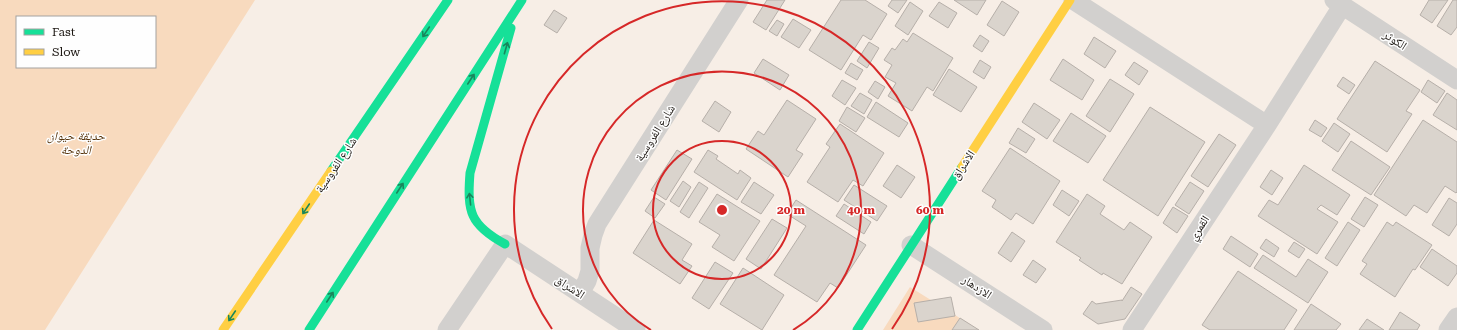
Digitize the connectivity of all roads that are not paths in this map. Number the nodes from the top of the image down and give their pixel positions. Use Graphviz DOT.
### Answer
graph roads {
  1 [pos="448,0"];
  2 [pos="739,0"];
  3 [pos="1070,0"];
  4 [pos="1073,0"];
  5 [pos="520,3"];
  6 [pos="1338,3"];
  7 [pos="1457,80"];
  8 [pos="1267,125"];
  9 [pos="505,244"];
  10 [pos="911,245"];
  11 [pos="580,293"];
  12 [pos="1457,317"];
  13 [pos="223,330"];
  14 [pos="309,330"];
  15 [pos="447,330"];
  16 [pos="636,330"];
  17 [pos="856,330"];
  18 [pos="1043,330"];
  19 [pos="1132,330"];
  20 [pos="1448,330"];
  1 -- 13 [label="main road, شارع الفروسية, one-way"];
  2 -- 11 [label="street, شارع الفروسية"];
  3 -- 10 [label="main road, الاشراق"];
  4 -- 8 [label="street"];
  9 -- 5 [label="main road, one-way"];
  14 -- 5 [label="main road, one-way"];
  6 -- 7 [label="street, الكوثر"];
  6 -- 8 [label="street, القمري"];
  8 -- 19 [label="street, القمري"];
  9 -- 11 [label="street, الاشراق"];
  9 -- 15 [label="street"];
  10 -- 17 [label="main road, الاشراق"];
  10 -- 18 [label="street, الازدهار"];
  11 -- 16 [label="street, الاشراق"];
  12 -- 20 [label="street"];
}
